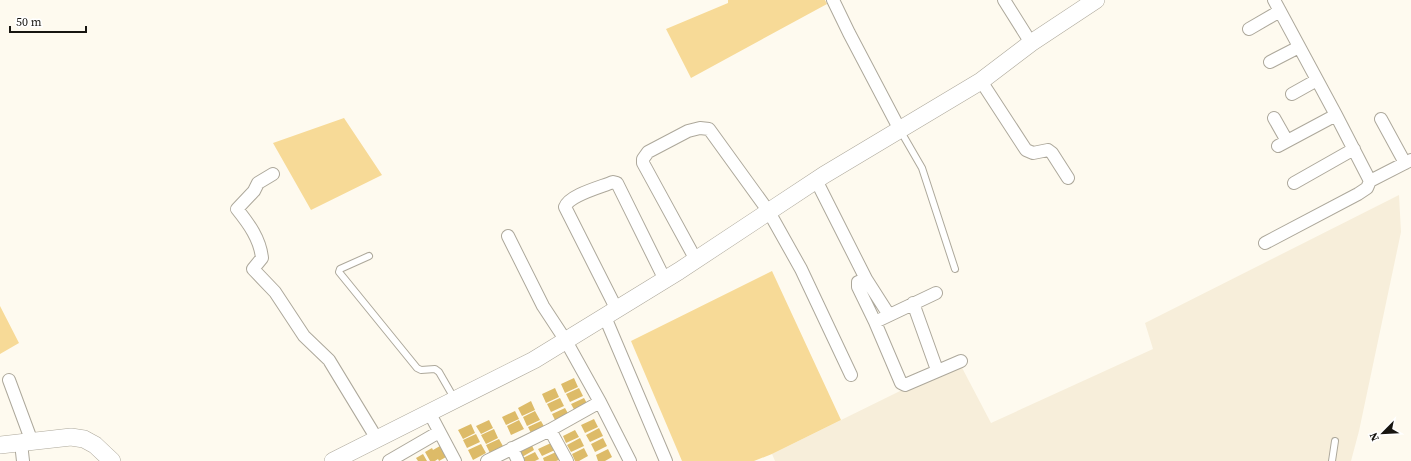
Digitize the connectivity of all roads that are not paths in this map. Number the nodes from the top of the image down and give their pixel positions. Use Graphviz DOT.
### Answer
graph roads {
  1 [pos="833,0"];
  2 [pos="1004,0"];
  3 [pos="1096,0"];
  4 [pos="1274,0"];
  5 [pos="1280,11"];
  6 [pos="1249,29"];
  7 [pos="1032,42"];
  8 [pos="1299,47"];
  9 [pos="1270,62"];
  10 [pos="1317,80"];
  11 [pos="981,81"];
  12 [pos="1292,94"];
  13 [pos="1336,115"];
  14 [pos="1274,118"];
  15 [pos="1381,119"];
  16 [pos="900,130"];
  17 [pos="1354,149"];
  18 [pos="1408,162"];
  19 [pos="273,174"];
  20 [pos="1068,178"];
  21 [pos="816,180"];
  22 [pos="1370,182"];
  23 [pos="1294,183"];
  24 [pos="769,212"];
  25 [pos="508,236"];
  26 [pos="1265,243"];
  27 [pos="368,256"];
  28 [pos="696,260"];
  29 [pos="955,269"];
  30 [pos="866,279"];
  31 [pos="665,280"];
  32 [pos="936,293"];
  33 [pos="913,303"];
  34 [pos="611,313"];
  35 [pos="889,315"];
  36 [pos="875,322"];
  37 [pos="566,341"];
  38 [pos="961,361"];
  39 [pos="937,370"];
  40 [pos="851,375"];
  41 [pos="9,380"];
  42 [pos="455,400"];
  43 [pos="600,402"];
  44 [pos="429,412"];
  45 [pos="550,430"];
  46 [pos="439,432"];
  47 [pos="377,439"];
  48 [pos="1335,441"];
  49 [pos="26,443"];
  50 [pos="0,445"];
  51 [pos="512,448"];
  52 [pos="23,461"];
  53 [pos="112,461"];
  54 [pos="333,461"];
  55 [pos="389,461"];
  56 [pos="455,461"];
  57 [pos="487,461"];
  58 [pos="518,461"];
  59 [pos="567,461"];
  60 [pos="630,461"];
  61 [pos="666,461"];
  62 [pos="1332,461"];
  1 -- 16 [label="street"];
  2 -- 7 [label="street"];
  3 -- 7 [label="street"];
  4 -- 5 [label="street"];
  5 -- 6 [label="street"];
  5 -- 8 [label="street"];
  7 -- 11 [label="street"];
  8 -- 9 [label="street"];
  8 -- 10 [label="street"];
  10 -- 12 [label="street"];
  10 -- 13 [label="street"];
  11 -- 16 [label="street"];
  11 -- 20 [label="street"];
  13 -- 14 [label="street"];
  13 -- 17 [label="street"];
  15 -- 18 [label="street"];
  16 -- 21 [label="street"];
  16 -- 29 [label="lane"];
  17 -- 22 [label="street"];
  17 -- 23 [label="street"];
  18 -- 22 [label="street"];
  19 -- 47 [label="street"];
  21 -- 24 [label="street"];
  21 -- 30 [label="street"];
  22 -- 26 [label="street"];
  24 -- 28 [label="street"];
  24 -- 28 [label="street"];
  24 -- 40 [label="street"];
  25 -- 37 [label="street"];
  27 -- 42 [label="lane"];
  28 -- 31 [label="street"];
  30 -- 35 [label="street"];
  30 -- 36 [label="street"];
  31 -- 34 [label="street"];
  31 -- 34 [label="street"];
  32 -- 33 [label="street"];
  33 -- 35 [label="street"];
  33 -- 39 [label="street"];
  34 -- 37 [label="street"];
  34 -- 61 [label="street"];
  35 -- 36 [label="street"];
  36 -- 39 [label="street"];
  37 -- 42 [label="street"];
  37 -- 43 [label="street"];
  38 -- 39 [label="street"];
  41 -- 49 [label="street"];
  42 -- 44 [label="street"];
  43 -- 45 [label="street"];
  43 -- 60 [label="street"];
  44 -- 46 [label="street"];
  44 -- 47 [label="street"];
  45 -- 51 [label="street"];
  45 -- 59 [label="street"];
  46 -- 55 [label="street"];
  46 -- 56 [label="street"];
  47 -- 54 [label="street"];
  48 -- 62 [label="lane"];
  49 -- 50 [label="street"];
  49 -- 52 [label="street"];
  49 -- 53 [label="street"];
  51 -- 57 [label="street"];
  51 -- 58 [label="street"];
}
